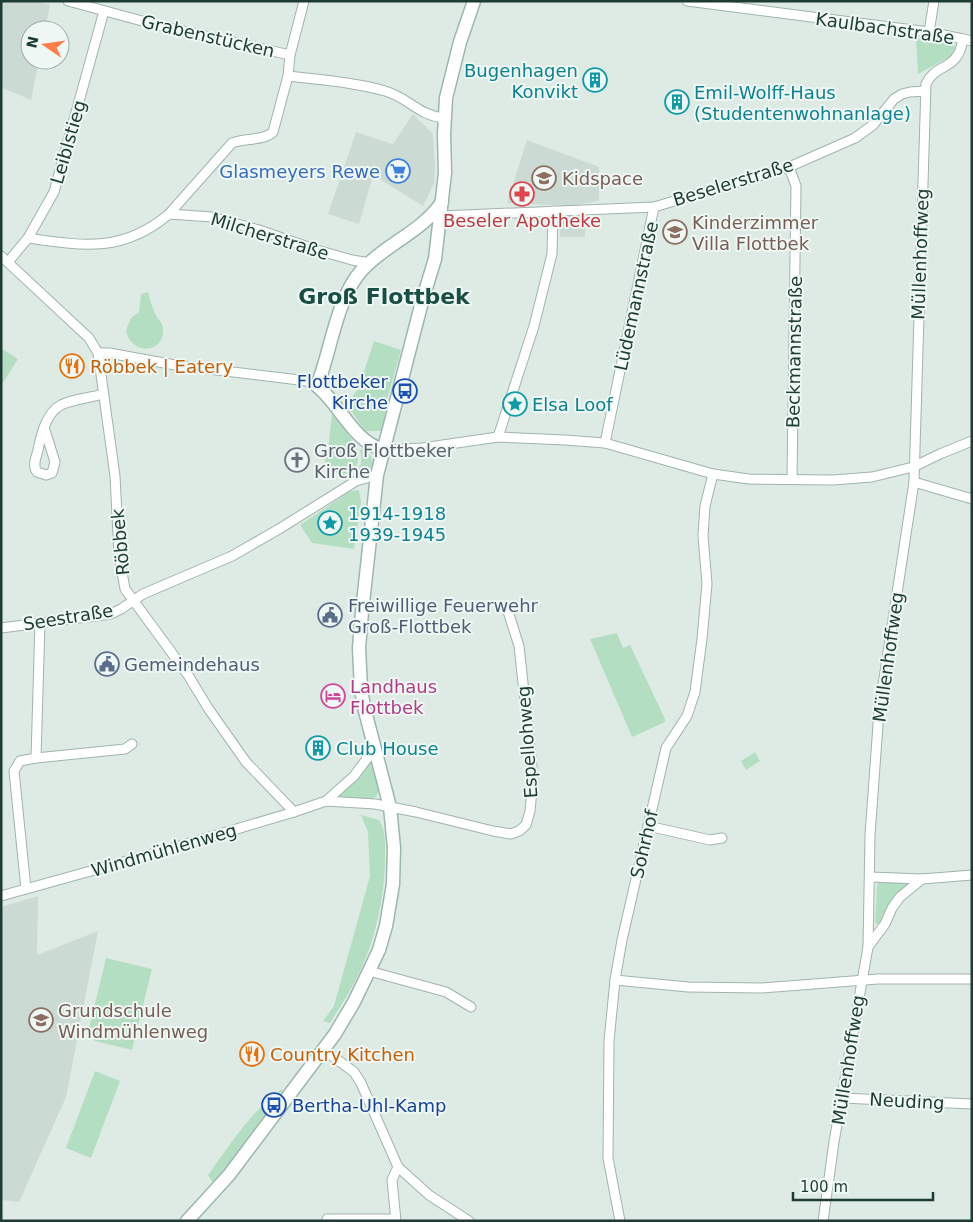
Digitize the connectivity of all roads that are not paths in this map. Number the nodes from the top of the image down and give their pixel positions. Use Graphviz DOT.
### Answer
graph roads {
  1 [pos="68,1"];
  2 [pos="304,1"];
  3 [pos="474,1"];
  4 [pos="687,1"];
  5 [pos="934,1"];
  6 [pos="104,11"];
  7 [pos="929,32"];
  8 [pos="968,40"];
  9 [pos="290,55"];
  10 [pos="288,76"];
  11 [pos="925,91"];
  12 [pos="444,118"];
  13 [pos="789,167"];
  14 [pos="442,202"];
  15 [pos="654,207"];
  16 [pos="553,211"];
  17 [pos="169,214"];
  18 [pos="440,216"];
  19 [pos="416,229"];
  20 [pos="28,238"];
  21 [pos="437,242"];
  22 [pos="4,258"];
  23 [pos="370,263"];
  24 [pos="98,352"];
  25 [pos="316,386"];
  26 [pos="103,394"];
  27 [pos="44,427"];
  28 [pos="498,437"];
  29 [pos="972,441"];
  30 [pos="606,443"];
  31 [pos="384,450"];
  32 [pos="913,467"];
  33 [pos="713,474"];
  34 [pos="377,475"];
  35 [pos="792,479"];
  36 [pos="914,482"];
  37 [pos="972,499"];
  38 [pos="132,601"];
  39 [pos="507,608"];
  40 [pos="40,622"];
  41 [pos="1,628"];
  42 [pos="132,744"];
  43 [pos="375,748"];
  44 [pos="36,758"];
  45 [pos="326,801"];
  46 [pos="390,807"];
  47 [pos="294,812"];
  48 [pos="648,826"];
  49 [pos="722,838"];
  50 [pos="972,874"];
  51 [pos="870,877"];
  52 [pos="922,878"];
  53 [pos="26,889"];
  54 [pos="1,896"];
  55 [pos="868,948"];
  56 [pos="370,972"];
  57 [pos="972,979"];
  58 [pos="615,980"];
  59 [pos="861,981"];
  60 [pos="471,1007"];
  61 [pos="324,1050"];
  62 [pos="842,1098"];
  63 [pos="972,1104"];
  64 [pos="398,1167"];
  65 [pos="327,1220"];
  66 [pos="396,1220"];
  67 [pos="187,1221"];
  68 [pos="469,1221"];
  69 [pos="620,1221"];
  70 [pos="823,1221"];
  1 -- 6 [label="street, Grabenstücken"];
  2 -- 9 [label="street"];
  3 -- 12 [label="street"];
  4 -- 7 [label="street, Kaulbachstraße"];
  5 -- 7 [label="street"];
  6 -- 9 [label="street, Grabenstücken"];
  6 -- 20 [label="street, Leiblstieg"];
  7 -- 8 [label="street, Kaulbachstraße"];
  8 -- 11 [label="street"];
  9 -- 10 [label="street"];
  10 -- 12 [label="street"];
  10 -- 17 [label="street"];
  11 -- 13 [label="street, Beselerstraße"];
  11 -- 32 [label="street, Müllenhoffweg"];
  12 -- 14 [label="street"];
  13 -- 15 [label="street, Beselerstraße"];
  13 -- 35 [label="street, Beckmannstraße"];
  14 -- 18 [label="street"];
  14 -- 19 [label="street"];
  15 -- 16 [label="street, Beselerstraße"];
  15 -- 30 [label="street, Lüdemannstraße"];
  16 -- 18 [label="street, Beselerstraße"];
  16 -- 28 [label="street"];
  17 -- 20 [label="street"];
  17 -- 23 [label="street, Milcherstraße"];
  18 -- 21 [label="street"];
  19 -- 21 [label="street"];
  19 -- 23 [label="street"];
  20 -- 22 [label="street, Leiblstieg"];
  21 -- 31 [label="street"];
  22 -- 24 [label="street"];
  23 -- 25 [label="street"];
  24 -- 25 [label="street"];
  24 -- 26 [label="street, Röbbek"];
  25 -- 31 [label="street"];
  26 -- 27 [label="street"];
  26 -- 38 [label="street, Röbbek"];
  27 -- 27 [label="street"];
  28 -- 30 [label="street"];
  28 -- 31 [label="street"];
  29 -- 32 [label="street"];
  30 -- 33 [label="street"];
  31 -- 34 [label="street"];
  32 -- 35 [label="street"];
  32 -- 36 [label="street, Müllenhoffweg"];
  33 -- 35 [label="street"];
  33 -- 48 [label="street, Sohrhof"];
  34 -- 38 [label="street, Seestraße"];
  34 -- 43 [label="street"];
  36 -- 37 [label="street"];
  36 -- 51 [label="street, Müllenhoffweg"];
  38 -- 40 [label="street, Seestraße"];
  38 -- 47 [label="street, Röbbek"];
  39 -- 46 [label="street, Espellohweg"];
  40 -- 41 [label="street, Seestraße"];
  40 -- 44 [label="street"];
  42 -- 44 [label="street"];
  43 -- 45 [label="street, Windmühlenweg"];
  43 -- 46 [label="street"];
  44 -- 53 [label="street"];
  45 -- 46 [label="street, Windmühlenweg"];
  45 -- 47 [label="street, Windmühlenweg"];
  46 -- 56 [label="street"];
  47 -- 53 [label="street, Windmühlenweg"];
  48 -- 49 [label="street"];
  48 -- 58 [label="street, Sohrhof"];
  50 -- 52 [label="street"];
  51 -- 52 [label="street"];
  51 -- 55 [label="street, Müllenhoffweg"];
  52 -- 55 [label="street"];
  53 -- 54 [label="street, Windmühlenweg"];
  55 -- 59 [label="street, Müllenhoffweg"];
  56 -- 60 [label="street"];
  56 -- 61 [label="street"];
  57 -- 59 [label="street"];
  58 -- 59 [label="street"];
  58 -- 69 [label="street, Sohrhof"];
  59 -- 62 [label="street, Müllenhoffweg"];
  61 -- 64 [label="street"];
  61 -- 67 [label="street"];
  62 -- 63 [label="street, Neuding"];
  62 -- 70 [label="street, Müllenhoffweg"];
  64 -- 66 [label="street"];
  64 -- 68 [label="street"];
  65 -- 66 [label="street"];
}
